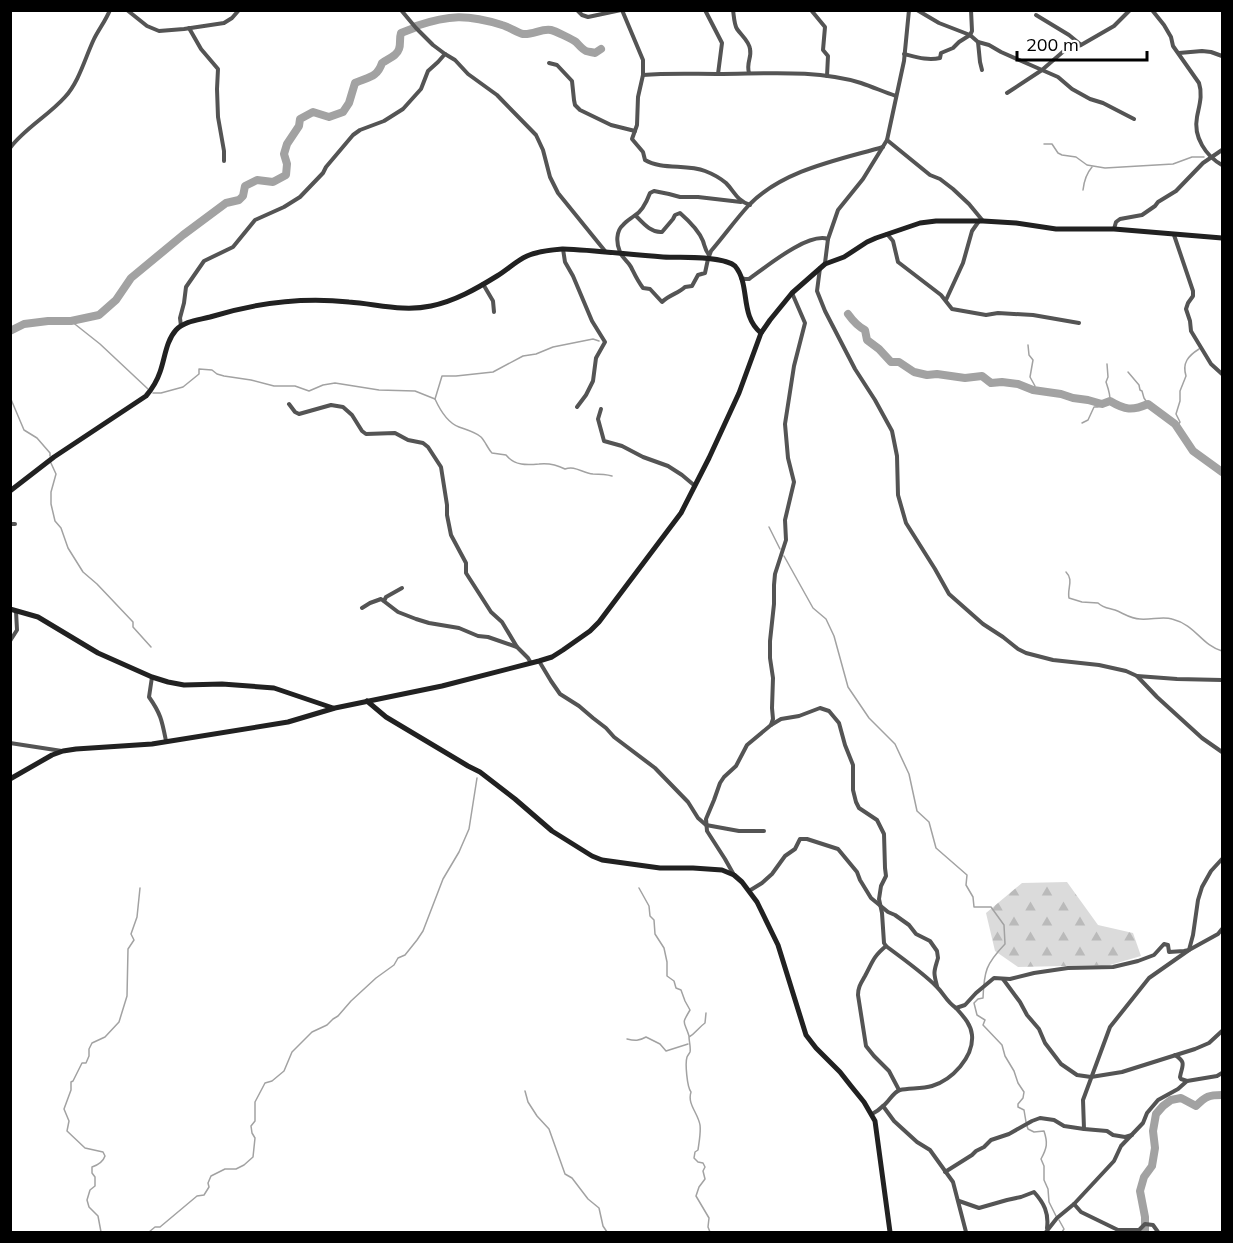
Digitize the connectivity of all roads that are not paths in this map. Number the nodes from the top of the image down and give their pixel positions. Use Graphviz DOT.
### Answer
graph roads {
  1 [pos="110,10"];
  2 [pos="127,10"];
  3 [pos="239,10"];
  4 [pos="296,10"];
  5 [pos="301,10"];
  6 [pos="401,10"];
  7 [pos="537,10"];
  8 [pos="543,10"];
  9 [pos="577,10"];
  10 [pos="622,10"];
  11 [pos="705,10"];
  12 [pos="733,10"];
  13 [pos="812,10"];
  14 [pos="909,10"];
  15 [pos="917,10"];
  16 [pos="971,10"];
  17 [pos="1130,10"];
  18 [pos="1152,10"];
  19 [pos="1036,15"];
  20 [pos="189,28"];
  21 [pos="970,36"];
  22 [pos="978,42"];
  23 [pos="1081,45"];
  24 [pos="1178,53"];
  25 [pos="445,54"];
  26 [pos="904,54"];
  27 [pos="1222,56"];
  28 [pos="549,63"];
  29 [pos="982,70"];
  30 [pos="1042,70"];
  31 [pos="749,73"];
  32 [pos="718,74"];
  33 [pos="643,75"];
  34 [pos="827,76"];
  35 [pos="1006,93"];
  36 [pos="896,96"];
  37 [pos="1134,119"];
  38 [pos="635,131"];
  39 [pos="887,140"];
  40 [pos="883,147"];
  41 [pos="10,148"];
  42 [pos="1222,150"];
  43 [pos="1212,157"];
  44 [pos="224,162"];
  45 [pos="1222,165"];
  46 [pos="741,202"];
  47 [pos="750,205"];
  48 [pos="636,216"];
  49 [pos="981,221"];
  50 [pos="1114,229"];
  51 [pos="887,234"];
  52 [pos="1174,235"];
  53 [pos="1222,238"];
  54 [pos="828,239"];
  55 [pos="563,249"];
  56 [pos="605,251"];
  57 [pos="620,252"];
  58 [pos="708,257"];
  59 [pos="822,266"];
  60 [pos="741,278"];
  61 [pos="483,284"];
  62 [pos="792,293"];
  63 [pos="946,300"];
  64 [pos="494,312"];
  65 [pos="1079,323"];
  66 [pos="181,326"];
  67 [pos="761,333"];
  68 [pos="1222,374"];
  69 [pos="290,404"];
  70 [pos="577,407"];
  71 [pos="601,409"];
  72 [pos="695,487"];
  73 [pos="10,491"];
  74 [pos="402,588"];
  75 [pos="384,601"];
  76 [pos="362,608"];
  77 [pos="14,610"];
  78 [pos="10,641"];
  79 [pos="517,647"];
  80 [pos="539,661"];
  81 [pos="531,663"];
  82 [pos="1137,675"];
  83 [pos="152,677"];
  84 [pos="1222,680"];
  85 [pos="367,701"];
  86 [pos="335,708"];
  87 [pos="771,725"];
  88 [pos="166,741"];
  89 [pos="10,742"];
  90 [pos="63,751"];
  91 [pos="1222,752"];
  92 [pos="10,779"];
  93 [pos="706,825"];
  94 [pos="764,831"];
  95 [pos="1222,859"];
  96 [pos="734,875"];
  97 [pos="749,891"];
  98 [pos="881,905"];
  99 [pos="1222,928"];
  100 [pos="1218,934"];
  101 [pos="1222,938"];
  102 [pos="886,946"];
  103 [pos="1189,950"];
  104 [pos="1003,978"];
  105 [pos="937,987"];
  106 [pos="956,1008"];
  107 [pos="1222,1031"];
  108 [pos="1175,1055"];
  109 [pos="1222,1073"];
  110 [pos="1091,1077"];
  111 [pos="1186,1081"];
  112 [pos="899,1090"];
  113 [pos="883,1106"];
  114 [pos="872,1114"];
  115 [pos="1084,1129"];
  116 [pos="1132,1135"];
  117 [pos="945,1172"];
  118 [pos="959,1201"];
  119 [pos="1074,1204"];
  120 [pos="890,1233"];
  121 [pos="966,1233"];
  122 [pos="1046,1233"];
  123 [pos="1158,1233"];
  1 -- 41 [label="street"];
  2 -- 20 [label="street"];
  3 -- 20 [label="street"];
  4 -- 5 [label="street"];
  6 -- 25 [label="street"];
  7 -- 8 [label="street"];
  9 -- 10 [label="street"];
  10 -- 33 [label="street"];
  11 -- 32 [label="street"];
  12 -- 31 [label="street"];
  13 -- 34 [label="street"];
  14 -- 26 [label="street"];
  15 -- 21 [label="street"];
  16 -- 21 [label="street"];
  17 -- 23 [label="street"];
  18 -- 24 [label="street"];
  19 -- 23 [label="street"];
  20 -- 44 [label="street"];
  21 -- 22 [label="street"];
  21 -- 26 [label="street"];
  22 -- 29 [label="street"];
  22 -- 30 [label="street"];
  23 -- 30 [label="street"];
  24 -- 27 [label="street"];
  24 -- 43 [label="street"];
  25 -- 56 [label="street"];
  25 -- 66 [label="street"];
  26 -- 36 [label="street"];
  28 -- 38 [label="street"];
  30 -- 35 [label="street"];
  30 -- 37 [label="street"];
  31 -- 32 [label="street"];
  31 -- 34 [label="street"];
  32 -- 33 [label="street"];
  33 -- 38 [label="street"];
  34 -- 36 [label="street"];
  36 -- 39 [label="street"];
  38 -- 46 [label="street"];
  39 -- 40 [label="street"];
  39 -- 49 [label="street"];
  40 -- 47 [label="street"];
  40 -- 54 [label="street"];
  42 -- 43 [label="street"];
  43 -- 45 [label="street"];
  43 -- 50 [label="street"];
  46 -- 47 [label="street"];
  46 -- 48 [label="street"];
  47 -- 58 [label="street"];
  48 -- 57 [label="street"];
  48 -- 58 [label="street"];
  49 -- 50 [label="street"];
  49 -- 51 [label="street"];
  49 -- 63 [label="street"];
  50 -- 52 [label="street"];
  51 -- 59 [label="street"];
  51 -- 63 [label="street"];
  52 -- 53 [label="street"];
  52 -- 68 [label="street"];
  54 -- 59 [label="street"];
  54 -- 60 [label="street"];
  55 -- 56 [label="street"];
  55 -- 61 [label="street"];
  55 -- 70 [label="street"];
  56 -- 57 [label="street"];
  57 -- 58 [label="street"];
  57 -- 58 [label="street"];
  58 -- 60 [label="street"];
  59 -- 62 [label="street"];
  59 -- 82 [label="street"];
  60 -- 67 [label="street"];
  61 -- 64 [label="street"];
  61 -- 66 [label="street"];
  62 -- 67 [label="street"];
  62 -- 87 [label="street"];
  63 -- 65 [label="street"];
  66 -- 73 [label="street"];
  67 -- 72 [label="street"];
  69 -- 79 [label="street"];
  71 -- 72 [label="street"];
  72 -- 80 [label="street"];
  74 -- 75 [label="street"];
  75 -- 76 [label="street"];
  75 -- 79 [label="street"];
  77 -- 78 [label="street"];
  77 -- 83 [label="street"];
  79 -- 81 [label="street"];
  80 -- 81 [label="street"];
  80 -- 93 [label="street"];
  81 -- 85 [label="street"];
  82 -- 84 [label="street"];
  82 -- 91 [label="street"];
  83 -- 86 [label="street"];
  83 -- 88 [label="street"];
  85 -- 86 [label="street"];
  85 -- 96 [label="street"];
  86 -- 88 [label="street"];
  87 -- 93 [label="street"];
  87 -- 98 [label="street"];
  88 -- 90 [label="street"];
  89 -- 90 [label="street"];
  90 -- 92 [label="street"];
  93 -- 94 [label="street"];
  93 -- 96 [label="street"];
  95 -- 103 [label="street"];
  96 -- 97 [label="street"];
  97 -- 98 [label="street"];
  97 -- 114 [label="street"];
  98 -- 102 [label="street"];
  98 -- 105 [label="street"];
  99 -- 100 [label="street"];
  100 -- 101 [label="street"];
  100 -- 103 [label="street"];
  102 -- 105 [label="street"];
  102 -- 112 [label="street"];
  103 -- 104 [label="street"];
  103 -- 110 [label="street"];
  104 -- 106 [label="street"];
  104 -- 110 [label="street"];
  105 -- 106 [label="street"];
  106 -- 112 [label="street"];
  107 -- 108 [label="street"];
  108 -- 110 [label="street"];
  108 -- 111 [label="street"];
  109 -- 111 [label="street"];
  110 -- 115 [label="street"];
  111 -- 116 [label="street"];
  112 -- 113 [label="street"];
  113 -- 114 [label="street"];
  113 -- 117 [label="street"];
  114 -- 120 [label="street"];
  115 -- 116 [label="street"];
  115 -- 117 [label="street"];
  116 -- 119 [label="street"];
  117 -- 118 [label="street"];
  118 -- 121 [label="street"];
  118 -- 122 [label="street"];
  119 -- 122 [label="street"];
  119 -- 123 [label="street"];
}
